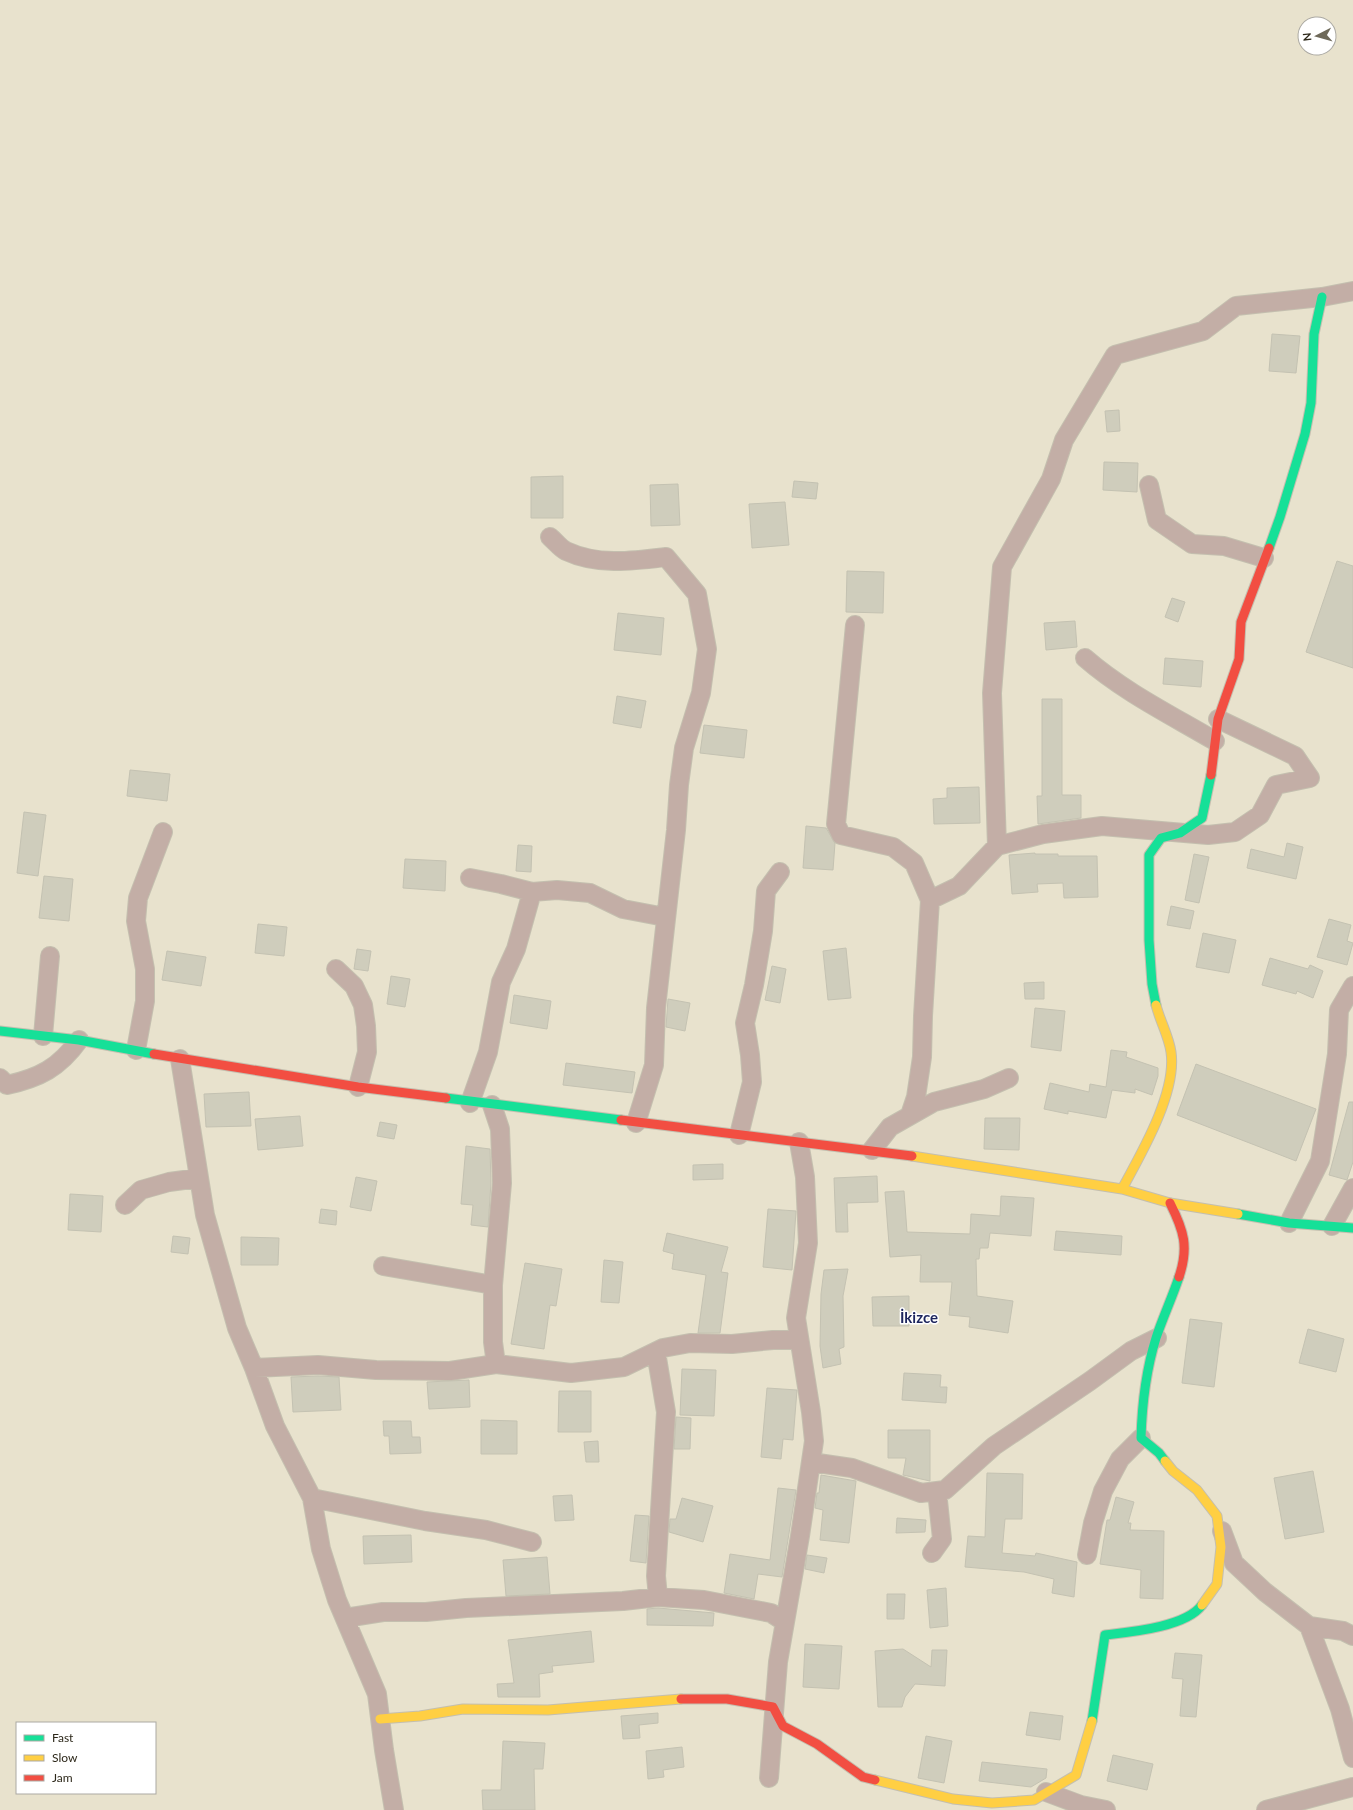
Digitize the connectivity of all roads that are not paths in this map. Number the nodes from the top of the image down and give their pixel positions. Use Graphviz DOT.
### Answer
graph roads {
  1 [pos="1353,290"];
  2 [pos="1322,297"];
  3 [pos="1149,485"];
  4 [pos="550,537"];
  5 [pos="1264,558"];
  6 [pos="855,625"];
  7 [pos="1085,658"];
  8 [pos="1218,719"];
  9 [pos="1215,741"];
  10 [pos="163,832"];
  11 [pos="1180,833"];
  12 [pos="997,846"];
  13 [pos="780,872"];
  14 [pos="470,878"];
  15 [pos="532,892"];
  16 [pos="930,900"];
  17 [pos="665,917"];
  18 [pos="50,956"];
  19 [pos="336,969"];
  20 [pos="1353,986"];
  21 [pos="0,1031"];
  22 [pos="43,1036"];
  23 [pos="79,1040"];
  24 [pos="136,1050"];
  25 [pos="180,1059"];
  26 [pos="0,1078"];
  27 [pos="1009,1078"];
  28 [pos="358,1087"];
  29 [pos="470,1102"];
  30 [pos="492,1105"];
  31 [pos="910,1115"];
  32 [pos="636,1123"];
  33 [pos="739,1135"];
  34 [pos="799,1142"];
  35 [pos="872,1150"];
  36 [pos="199,1178"];
  37 [pos="1353,1188"];
  38 [pos="1122,1189"];
  39 [pos="1170,1203"];
  40 [pos="125,1205"];
  41 [pos="1289,1223"];
  42 [pos="1332,1226"];
  43 [pos="1353,1228"];
  44 [pos="384,1266"];
  45 [pos="493,1285"];
  46 [pos="1157,1338"];
  47 [pos="798,1340"];
  48 [pos="656,1352"];
  49 [pos="496,1364"];
  50 [pos="254,1368"];
  51 [pos="1141,1438"];
  52 [pos="811,1462"];
  53 [pos="937,1491"];
  54 [pos="312,1498"];
  55 [pos="1217,1516"];
  56 [pos="532,1542"];
  57 [pos="932,1553"];
  58 [pos="1087,1555"];
  59 [pos="658,1597"];
  60 [pos="345,1618"];
  61 [pos="784,1622"];
  62 [pos="1309,1626"];
  63 [pos="1353,1636"];
  64 [pos="773,1707"];
  65 [pos="380,1718"];
  66 [pos="1353,1758"];
  67 [pos="769,1778"];
  68 [pos="1353,1787"];
  69 [pos="1046,1792"];
  70 [pos="394,1810"];
  71 [pos="1106,1810"];
  72 [pos="1266,1810"];
  1 -- 2 [label="street"];
  2 -- 5 [label="street"];
  2 -- 12 [label="street"];
  3 -- 5 [label="street"];
  4 -- 17 [label="street"];
  5 -- 8 [label="street"];
  6 -- 16 [label="street"];
  7 -- 9 [label="street"];
  8 -- 9 [label="street"];
  8 -- 11 [label="street"];
  9 -- 11 [label="street"];
  10 -- 24 [label="street"];
  11 -- 12 [label="street"];
  11 -- 38 [label="street"];
  12 -- 16 [label="street"];
  13 -- 33 [label="street"];
  14 -- 15 [label="street"];
  15 -- 17 [label="street"];
  15 -- 29 [label="street"];
  16 -- 31 [label="street"];
  17 -- 32 [label="street"];
  18 -- 22 [label="street"];
  19 -- 28 [label="street"];
  20 -- 41 [label="street"];
  21 -- 22 [label="street"];
  22 -- 23 [label="street"];
  23 -- 24 [label="street"];
  23 -- 26 [label="street"];
  24 -- 25 [label="street"];
  25 -- 28 [label="street"];
  25 -- 36 [label="street"];
  27 -- 31 [label="street"];
  28 -- 29 [label="street"];
  29 -- 30 [label="street"];
  30 -- 32 [label="street"];
  30 -- 45 [label="street"];
  31 -- 35 [label="street"];
  32 -- 33 [label="street"];
  33 -- 34 [label="street"];
  34 -- 35 [label="street"];
  34 -- 47 [label="street"];
  35 -- 38 [label="street"];
  36 -- 40 [label="street"];
  36 -- 50 [label="street"];
  37 -- 42 [label="street"];
  38 -- 39 [label="street"];
  39 -- 41 [label="street"];
  39 -- 46 [label="street"];
  41 -- 42 [label="street"];
  42 -- 43 [label="street"];
  44 -- 45 [label="street"];
  45 -- 49 [label="street"];
  46 -- 51 [label="street"];
  46 -- 53 [label="street"];
  47 -- 48 [label="street"];
  47 -- 52 [label="street"];
  48 -- 49 [label="street"];
  48 -- 59 [label="street"];
  49 -- 50 [label="street"];
  50 -- 54 [label="street"];
  51 -- 55 [label="street"];
  51 -- 58 [label="street"];
  52 -- 53 [label="street"];
  52 -- 61 [label="street"];
  53 -- 57 [label="street"];
  54 -- 56 [label="street"];
  54 -- 60 [label="street"];
  55 -- 62 [label="street"];
  55 -- 69 [label="street"];
  59 -- 60 [label="street"];
  59 -- 61 [label="street"];
  60 -- 65 [label="street"];
  61 -- 64 [label="street"];
  62 -- 63 [label="street"];
  62 -- 66 [label="street"];
  64 -- 65 [label="street"];
  64 -- 67 [label="street"];
  64 -- 69 [label="street"];
  65 -- 70 [label="street"];
  68 -- 72 [label="street"];
  69 -- 71 [label="street"];
}
